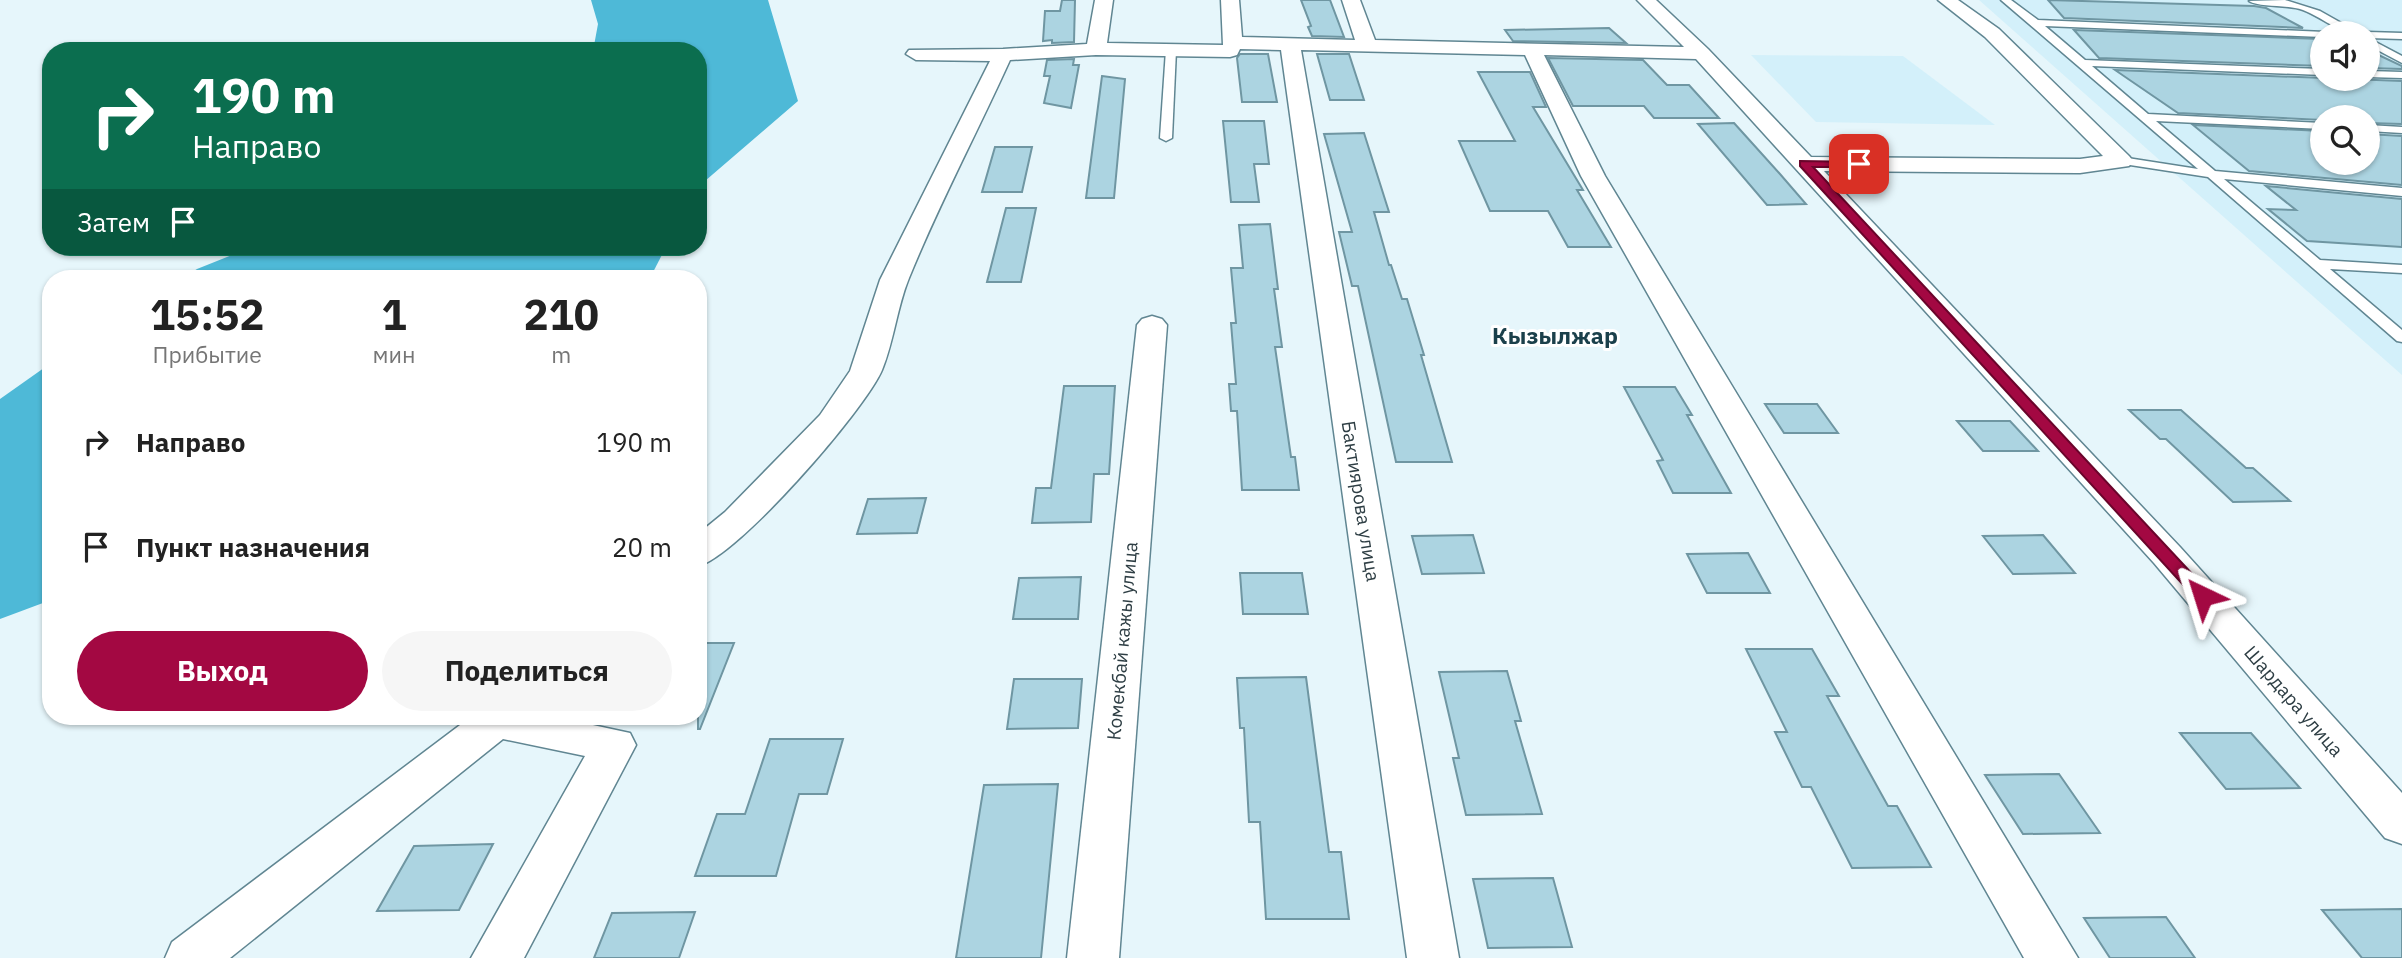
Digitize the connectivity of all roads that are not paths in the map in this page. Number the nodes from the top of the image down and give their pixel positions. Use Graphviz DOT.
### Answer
graph roads {
  1 [pos="1104,0"];
  2 [pos="1230,0"];
  3 [pos="1351,0"];
  4 [pos="1646,0"];
  5 [pos="1947,0"];
  6 [pos="2006,0"];
  7 [pos="2253,0"];
  8 [pos="2332,21"];
  9 [pos="2036,23"];
  10 [pos="2310,34"];
  11 [pos="2380,35"];
  12 [pos="2402,36"];
  13 [pos="1233,43"];
  14 [pos="1290,44"];
  15 [pos="1367,46"];
  16 [pos="2380,48"];
  17 [pos="1096,49"];
  18 [pos="1171,50"];
  19 [pos="1532,50"];
  20 [pos="1701,53"];
  21 [pos="916,54"];
  22 [pos="1003,55"];
  23 [pos="2402,60"];
  24 [pos="2082,63"];
  25 [pos="2310,72"];
  26 [pos="2380,74"];
  27 [pos="2402,75"];
  28 [pos="2145,117"];
  29 [pos="2310,125"];
  30 [pos="2380,129"];
  31 [pos="2402,130"];
  32 [pos="1166,138"];
  33 [pos="2121,161"];
  34 [pos="1804,164"];
  35 [pos="2211,174"];
  36 [pos="2402,192"];
  37 [pos="2316,264"];
  38 [pos="2402,269"];
  39 [pos="1152,325"];
  40 [pos="2402,338"];
  41 [pos="707,546"];
  42 [pos="490,725"];
  43 [pos="530,725"];
  44 [pos="2402,825"];
  45 [pos="191,958"];
  46 [pos="496,958"];
  47 [pos="1093,958"];
  48 [pos="1433,958"];
  49 [pos="2052,958"];
  1 -- 17 [label="street"];
  2 -- 13 [label="street"];
  3 -- 15 [label="street"];
  4 -- 20 [label="street, Шардара улица"];
  5 -- 33 [label="street"];
  6 -- 9 [label="lane"];
  7 -- 8 [label="lane"];
  9 -- 10 [label="lane"];
  9 -- 24 [label="lane"];
  11 -- 12 [label="lane"];
  13 -- 14 [label="street"];
  13 -- 18 [label="street"];
  14 -- 15 [label="street"];
  14 -- 48 [label="street, Бактиярова улица"];
  15 -- 19 [label="street"];
  16 -- 23 [label="lane"];
  17 -- 18 [label="street"];
  17 -- 22 [label="street"];
  18 -- 32 [label="lane"];
  19 -- 20 [label="street"];
  19 -- 49 [label="street"];
  20 -- 34 [label="street, Шардара улица"];
  21 -- 22 [label="street"];
  22 -- 41 [label="street"];
  24 -- 25 [label="lane"];
  24 -- 28 [label="lane"];
  26 -- 27 [label="lane"];
  28 -- 29 [label="lane"];
  28 -- 35 [label="lane"];
  30 -- 31 [label="lane"];
  33 -- 34 [label="street"];
  33 -- 35 [label="lane"];
  34 -- 44 [label="street, Шардара улица"];
  35 -- 36 [label="lane"];
  35 -- 37 [label="lane"];
  37 -- 38 [label="lane"];
  37 -- 40 [label="lane"];
  39 -- 47 [label="street, Комекбай кажы улица"];
  42 -- 45 [label="street"];
  43 -- 46 [label="street"];
}
